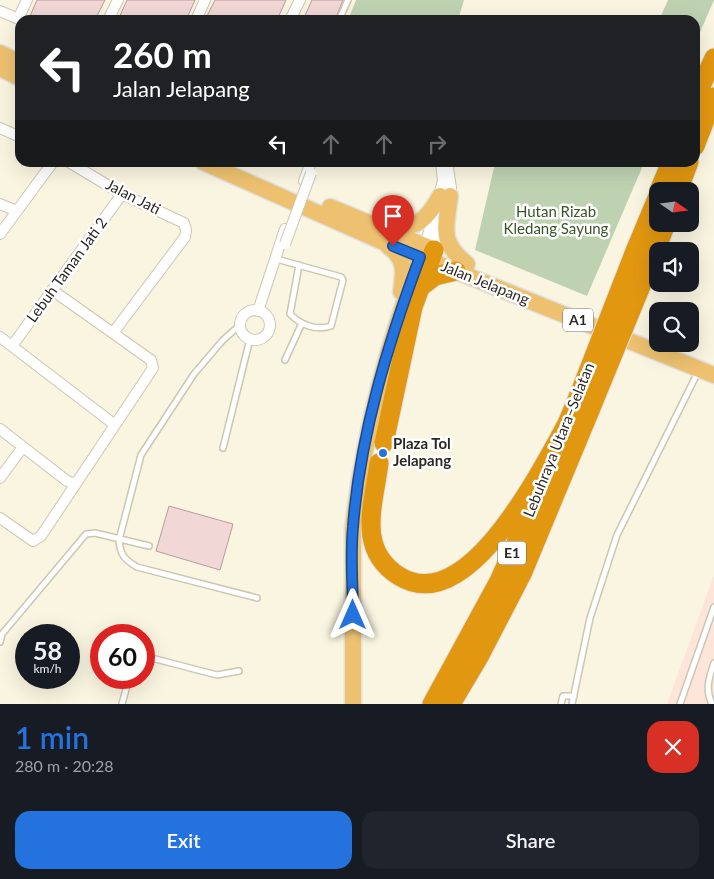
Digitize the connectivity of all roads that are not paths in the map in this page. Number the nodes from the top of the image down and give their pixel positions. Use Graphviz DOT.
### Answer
graph roads {
  1 [pos="27,0"];
  2 [pos="118,0"];
  3 [pos="205,0"];
  4 [pos="300,0"];
  5 [pos="348,0"];
  6 [pos="0,12"];
  7 [pos="21,15"];
  8 [pos="110,15"];
  9 [pos="198,15"];
  10 [pos="292,15"];
  11 [pos="341,15"];
  12 [pos="15,18"];
  13 [pos="0,53"];
  14 [pos="714,58"];
  15 [pos="15,60"];
  16 [pos="0,68"];
  17 [pos="15,76"];
  18 [pos="700,88"];
  19 [pos="714,97"];
  20 [pos="0,128"];
  21 [pos="700,133"];
  22 [pos="15,135"];
  23 [pos="49,167"];
  24 [pos="77,167"];
  25 [pos="215,167"];
  26 [pos="240,167"];
  27 [pos="309,167"];
  28 [pos="314,167"];
  29 [pos="442,167"];
  30 [pos="448,167"];
  31 [pos="669,167"];
  32 [pos="687,167"];
  33 [pos="663,182"];
  34 [pos="681,182"];
  35 [pos="122,194"];
  36 [pos="445,196"];
  37 [pos="0,204"];
  38 [pos="17,211"];
  39 [pos="649,232"];
  40 [pos="660,232"];
  41 [pos="0,234"];
  42 [pos="380,234"];
  43 [pos="427,253"];
  44 [pos="644,254"];
  45 [pos="280,260"];
  46 [pos="299,265"];
  47 [pos="462,268"];
  48 [pos="52,290"];
  49 [pos="418,290"];
  50 [pos="261,312"];
  51 [pos="398,314"];
  52 [pos="302,323"];
  53 [pos="240,325"];
  54 [pos="113,333"];
  55 [pos="0,337"];
  56 [pos="250,339"];
  57 [pos="649,341"];
  58 [pos="12,346"];
  59 [pos="674,352"];
  60 [pos="285,360"];
  61 [pos="709,370"];
  62 [pos="585,402"];
  63 [pos="568,422"];
  64 [pos="115,425"];
  65 [pos="0,429"];
  66 [pos="384,443"];
  67 [pos="23,447"];
  68 [pos="223,448"];
  69 [pos="379,463"];
  70 [pos="0,478"];
  71 [pos="76,484"];
  72 [pos="0,518"];
  73 [pos="120,540"];
  74 [pos="149,546"];
  75 [pos="257,598"];
  76 [pos="714,607"];
  77 [pos="1,635"];
  78 [pos="0,642"];
  79 [pos="155,659"];
  80 [pos="714,663"];
  81 [pos="239,671"];
  82 [pos="126,689"];
  83 [pos="574,696"];
  84 [pos="122,704"];
  85 [pos="353,704"];
  86 [pos="432,704"];
  87 [pos="451,704"];
  88 [pos="561,704"];
  89 [pos="572,704"];
  90 [pos="680,704"];
  91 [pos="712,704"];
  1 -- 7 [label="street"];
  2 -- 8 [label="street"];
  3 -- 9 [label="street"];
  4 -- 10 [label="street"];
  5 -- 11 [label="lane"];
  6 -- 12 [label="street"];
  13 -- 15 [label="main road"];
  14 -- 18 [label="highway"];
  16 -- 17 [label="main road"];
  19 -- 21 [label="highway"];
  20 -- 22 [label="street"];
  23 -- 38 [label="street"];
  24 -- 35 [label="street, Jalan Jati"];
  25 -- 42 [label="main road, Jalan Jelapang / A1"];
  26 -- 42 [label="main road, Jalan Jelapang / A1"];
  27 -- 50 [label="street"];
  28 -- 45 [label="street, bridge"];
  29 -- 36 [label="street"];
  30 -- 36 [label="street"];
  31 -- 33 [label="highway"];
  32 -- 34 [label="highway"];
  35 -- 48 [label="street, Lebuh Taman Jati 2"];
  35 -- 54 [label="street, Jalan Jati"];
  36 -- 42 [label="main road"];
  36 -- 43 [label="street"];
  36 -- 47 [label="main road"];
  37 -- 38 [label="street"];
  38 -- 41 [label="street"];
  39 -- 44 [label="highway, Lebuhraya Utara–Selatan / E1"];
  40 -- 44 [label="highway, Lebuhraya Utara–Selatan / E1"];
  42 -- 43 [label="main road, Jalan Jelapang / A1"];
  42 -- 51 [label="main road"];
  43 -- 47 [label="main road, Jalan Jelapang / A1"];
  43 -- 49 [label="highway"];
  43 -- 51 [label="main road"];
  44 -- 62 [label="highway, Lebuhraya Utara–Selatan / E1, bridge"];
  45 -- 46 [label="lane"];
  45 -- 50 [label="street"];
  46 -- 52 [label="lane"];
  46 -- 52 [label="lane"];
  47 -- 49 [label="highway"];
  47 -- 57 [label="main road, Jalan Jelapang / A1"];
  47 -- 61 [label="main road, Jalan Jelapang / A1"];
  48 -- 54 [label="street"];
  48 -- 58 [label="street, Lebuh Taman Jati 2"];
  49 -- 66 [label="highway"];
  50 -- 53 [label="street"];
  50 -- 56 [label="street"];
  51 -- 85 [label="main road"];
  52 -- 60 [label="lane"];
  53 -- 56 [label="street"];
  53 -- 73 [label="lane"];
  54 -- 64 [label="street"];
  55 -- 58 [label="street"];
  56 -- 68 [label="lane"];
  58 -- 64 [label="street"];
  59 -- 61 [label="main road, Jalan Jelapang / A1"];
  61 -- 83 [label="lane"];
  62 -- 63 [label="highway, Lebuhraya Utara–Selatan / E1"];
  62 -- 87 [label="highway, Lebuhraya Utara–Selatan / E1"];
  63 -- 69 [label="highway"];
  63 -- 86 [label="highway, Lebuhraya Utara–Selatan / E1"];
  64 -- 71 [label="street"];
  65 -- 67 [label="street"];
  67 -- 70 [label="street"];
  67 -- 71 [label="street"];
  71 -- 72 [label="street"];
  73 -- 74 [label="lane"];
  73 -- 75 [label="lane"];
  73 -- 77 [label="lane"];
  76 -- 90 [label="lane"];
  77 -- 78 [label="lane"];
  79 -- 81 [label="lane"];
  80 -- 91 [label="lane"];
  82 -- 84 [label="lane"];
  83 -- 88 [label="lane"];
  83 -- 89 [label="lane"];
}
